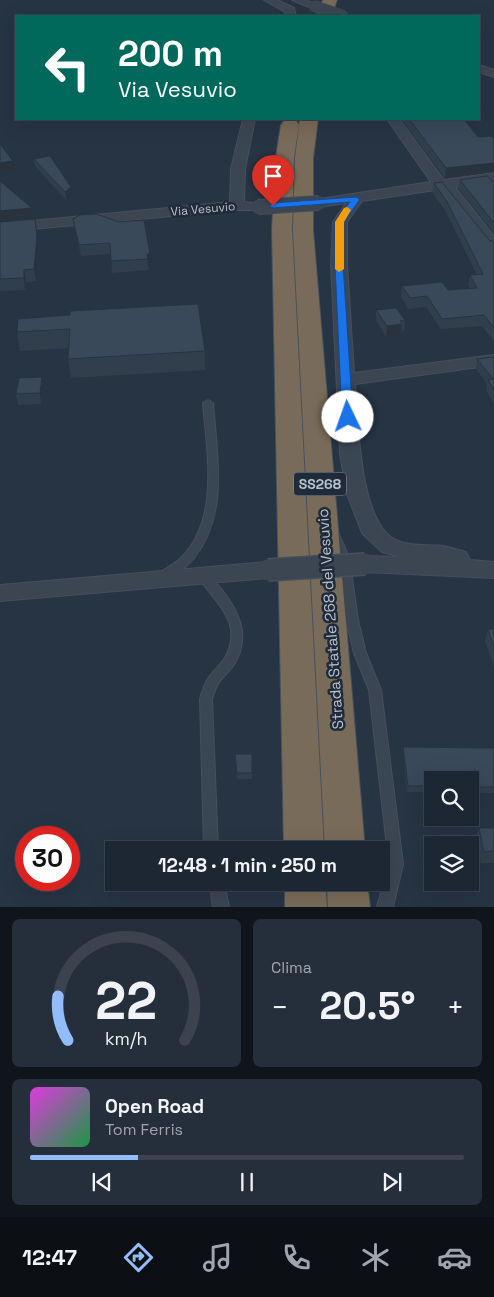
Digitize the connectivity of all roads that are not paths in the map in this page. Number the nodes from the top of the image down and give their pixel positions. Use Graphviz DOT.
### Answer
graph roads {
  1 [pos="270,0"];
  2 [pos="297,0"];
  3 [pos="330,0"];
  4 [pos="344,0"];
  5 [pos="319,11"];
  6 [pos="291,15"];
  7 [pos="338,15"];
  8 [pos="338,15"];
  9 [pos="480,68"];
  10 [pos="494,74"];
  11 [pos="249,120"];
  12 [pos="291,120"];
  13 [pos="309,120"];
  14 [pos="394,120"];
  15 [pos="494,177"];
  16 [pos="442,185"];
  17 [pos="356,199"];
  18 [pos="237,206"];
  19 [pos="0,228"];
  20 [pos="494,246"];
  21 [pos="494,360"];
  22 [pos="346,380"];
  23 [pos="208,403"];
  24 [pos="322,499"];
  25 [pos="463,567"];
  26 [pos="494,570"];
  27 [pos="203,576"];
  28 [pos="155,580"];
  29 [pos="0,593"];
  30 [pos="211,841"];
  31 [pos="304,841"];
  32 [pos="344,841"];
  33 [pos="218,891"];
  34 [pos="305,891"];
  35 [pos="348,891"];
  36 [pos="221,907"];
  37 [pos="306,907"];
  38 [pos="349,907"];
  39 [pos="384,907"];
  1 -- 6 [label="street"];
  2 -- 5 [label="street"];
  3 -- 5 [label="highway"];
  4 -- 8 [label="highway"];
  5 -- 7 [label="street, bridge"];
  9 -- 10 [label="street"];
  11 -- 18 [label="street"];
  12 -- 31 [label="highway, Strada Statale 268 del Vesuvio / SS268"];
  13 -- 24 [label="highway, Strada Statale 268 del Vesuvio / SS268"];
  14 -- 16 [label="street"];
  15 -- 16 [label="street, Via Vesuvio"];
  16 -- 17 [label="street, Via Vesuvio"];
  16 -- 20 [label="street"];
  17 -- 18 [label="street, Via Vesuvio, bridge"];
  17 -- 22 [label="street"];
  18 -- 19 [label="street, Via Vesuvio"];
  21 -- 22 [label="street"];
  22 -- 25 [label="street"];
  23 -- 28 [label="lane"];
  24 -- 32 [label="highway, Strada Statale 268 del Vesuvio / SS268"];
  24 -- 39 [label="lane"];
  25 -- 26 [label="street"];
  25 -- 27 [label="street, bridge"];
  27 -- 28 [label="street"];
  27 -- 30 [label="lane"];
  28 -- 29 [label="street"];
  33 -- 36 [label="lane"];
  34 -- 37 [label="highway"];
  35 -- 38 [label="highway"];
}
